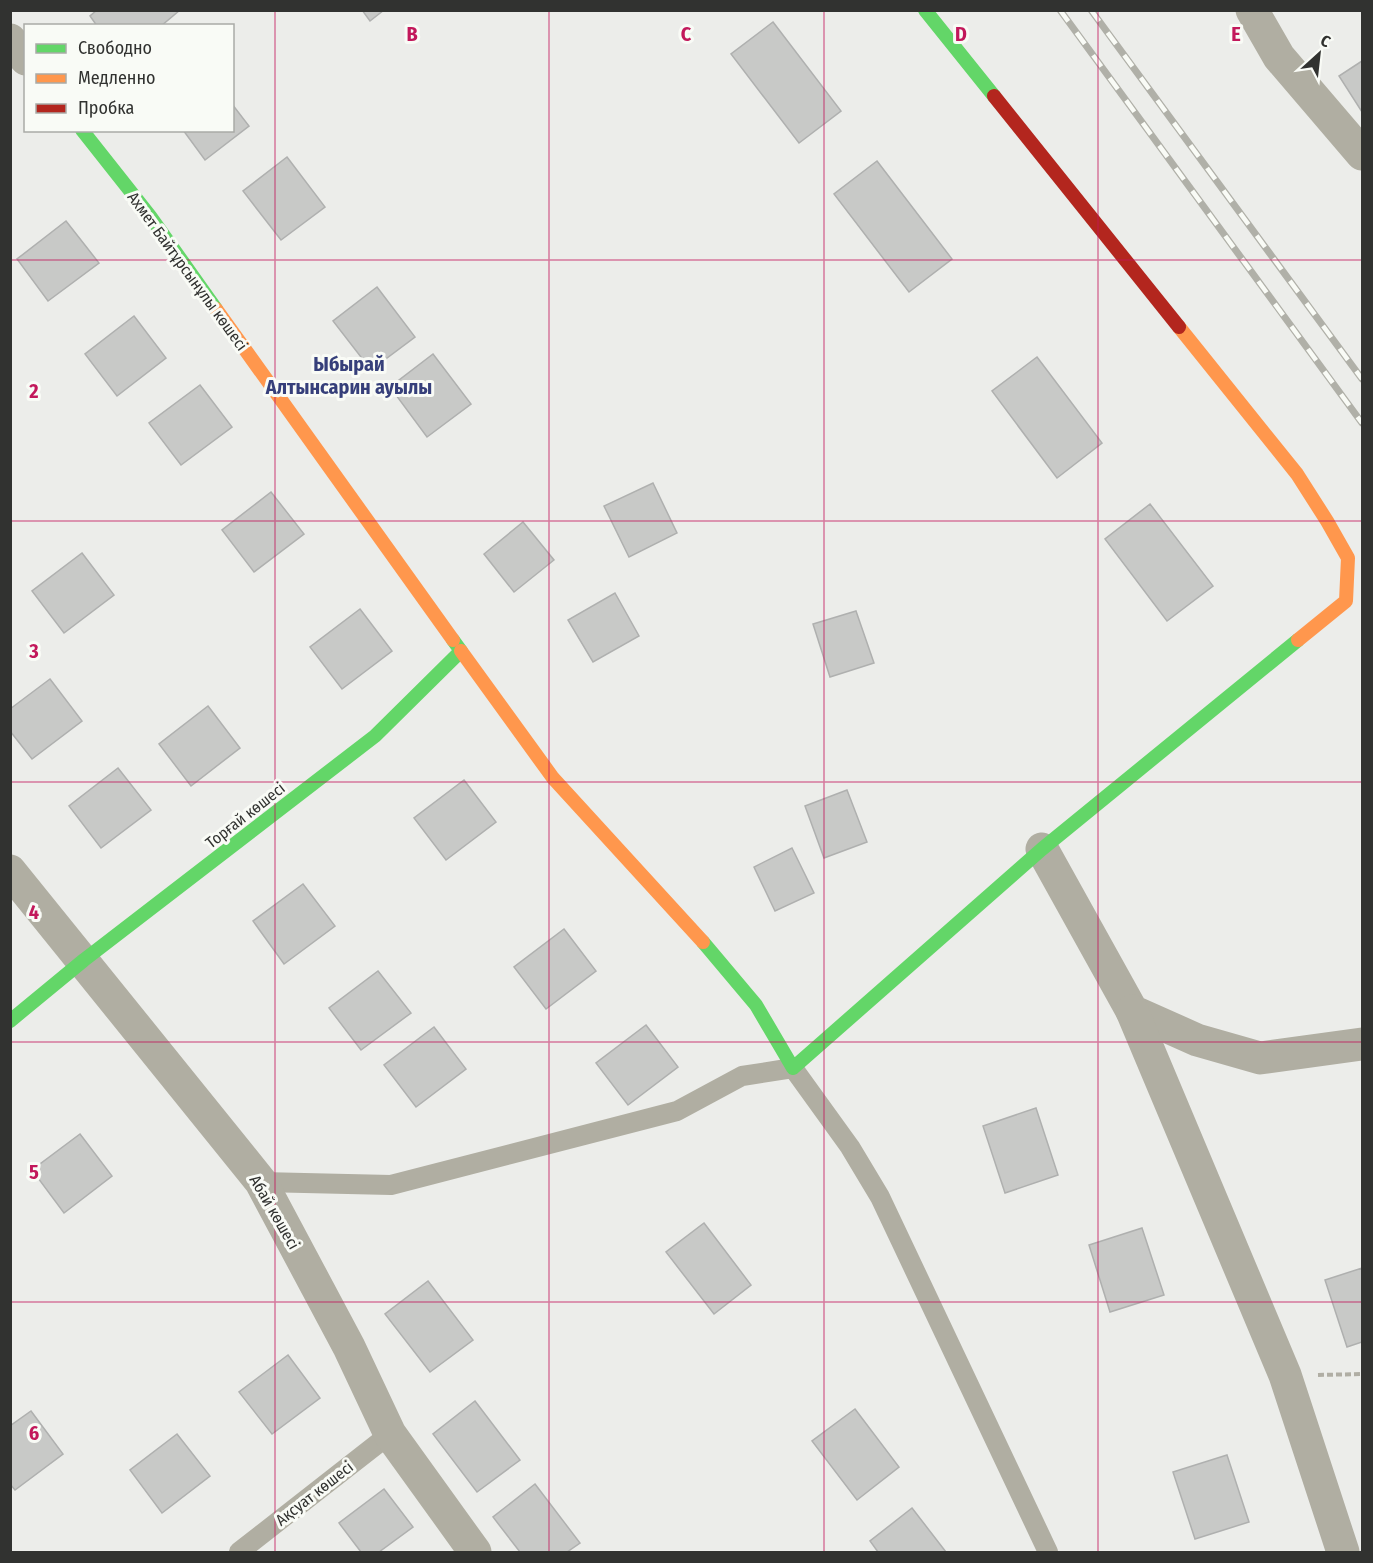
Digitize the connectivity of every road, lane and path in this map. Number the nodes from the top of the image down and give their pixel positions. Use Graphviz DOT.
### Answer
graph roads {
  1 [pos="925,10"];
  2 [pos="1252,10"];
  3 [pos="10,40"];
  4 [pos="24,57"];
  5 [pos="84,132"];
  6 [pos="1362,154"];
  7 [pos="461,651"];
  8 [pos="1042,849"];
  9 [pos="10,871"];
  10 [pos="84,960"];
  11 [pos="1132,1011"];
  12 [pos="10,1021"];
  13 [pos="1362,1044"];
  14 [pos="793,1068"];
  15 [pos="261,1182"];
  16 [pos="1362,1374"];
  17 [pos="1286,1375"];
  18 [pos="390,1434"];
  19 [pos="239,1552"];
  20 [pos="474,1552"];
  21 [pos="1047,1552"];
  22 [pos="1343,1552"];
  1 -- 8 [label="street"];
  2 -- 6 [label="street"];
  3 -- 4 [label="street"];
  5 -- 7 [label="street, Ахмет Байтұрсынұлы көшесі"];
  7 -- 10 [label="street, Торғай көшесі"];
  7 -- 14 [label="street"];
  8 -- 11 [label="street"];
  8 -- 14 [label="street"];
  9 -- 10 [label="street, Абай көшесі"];
  10 -- 12 [label="street, Торғай көшесі"];
  10 -- 15 [label="street, Абай көшесі"];
  11 -- 13 [label="street"];
  11 -- 17 [label="street"];
  14 -- 15 [label="lane"];
  14 -- 21 [label="lane"];
  15 -- 18 [label="street, Абай көшесі"];
  16 -- 17 [label="path"];
  17 -- 22 [label="street"];
  18 -- 19 [label="lane, Ақсуат көшесі"];
  18 -- 20 [label="street, Абай көшесі"];
}
